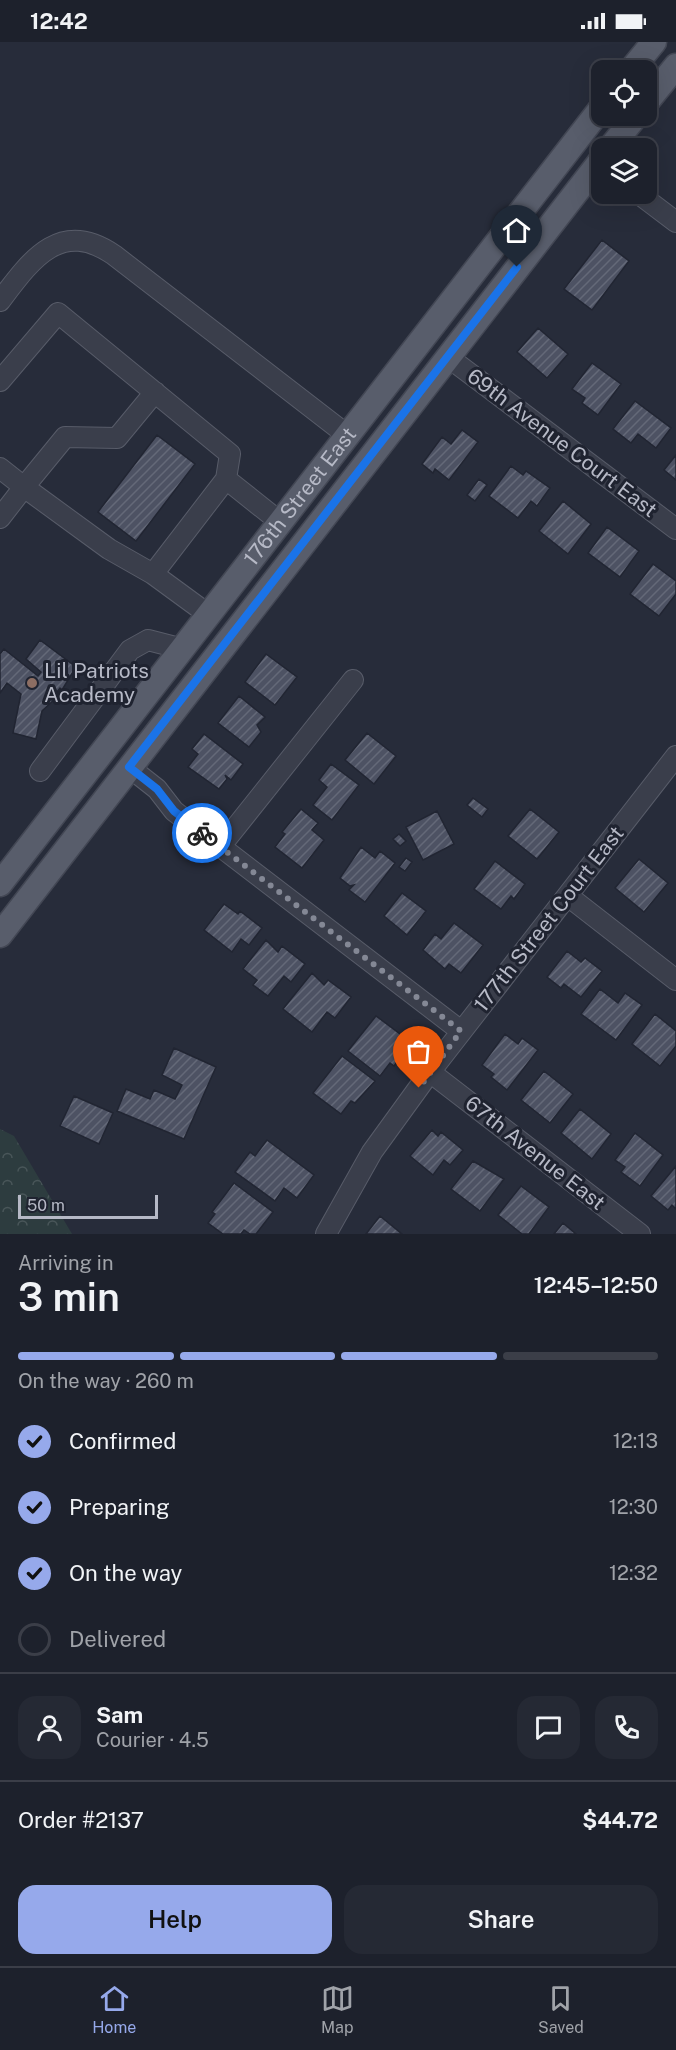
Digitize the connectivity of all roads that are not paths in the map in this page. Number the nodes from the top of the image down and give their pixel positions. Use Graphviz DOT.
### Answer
graph roads {
  1 [pos="654,42"];
  2 [pos="639,60"];
  3 [pos="676,66"];
  4 [pos="657,89"];
  5 [pos="591,121"];
  6 [pos="628,126"];
  7 [pos="619,138"];
  8 [pos="573,143"];
  9 [pos="591,153"];
  10 [pos="591,174"];
  11 [pos="652,204"];
  12 [pos="676,222"];
  13 [pos="0,301"];
  14 [pos="448,357"];
  15 [pos="0,381"];
  16 [pos="154,392"];
  17 [pos="347,435"];
  18 [pos="0,468"];
  19 [pos="226,479"];
  20 [pos="24,487"];
  21 [pos="0,518"];
  22 [pos="280,522"];
  23 [pos="676,529"];
  24 [pos="153,574"];
  25 [pos="209,615"];
  26 [pos="183,648"];
  27 [pos="353,680"];
  28 [pos="676,756"];
  29 [pos="129,767"];
  30 [pos="40,771"];
  31 [pos="220,847"];
  32 [pos="4,872"];
  33 [pos="568,896"];
  34 [pos="0,935"];
  35 [pos="676,980"];
  36 [pos="461,1031"];
  37 [pos="430,1072"];
  38 [pos="326,1234"];
  39 [pos="640,1234"];
  1 -- 2 [label="main road"];
  3 -- 4 [label="main road"];
  5 -- 8 [label="main road, 176th Street East"];
  6 -- 7 [label="main road, 176th Street East"];
  8 -- 9 [label="street"];
  8 -- 17 [label="main road, 176th Street East"];
  10 -- 14 [label="main road, 176th Street East"];
  11 -- 12 [label="street"];
  13 -- 17 [label="street"];
  14 -- 23 [label="street, 69th Avenue Court East"];
  14 -- 29 [label="main road, 176th Street East"];
  15 -- 16 [label="street"];
  16 -- 19 [label="street"];
  16 -- 20 [label="street"];
  17 -- 22 [label="main road, 176th Street East"];
  18 -- 20 [label="street"];
  19 -- 22 [label="street"];
  19 -- 24 [label="street"];
  20 -- 21 [label="street"];
  20 -- 24 [label="street"];
  22 -- 25 [label="main road, 176th Street East"];
  24 -- 25 [label="street"];
  25 -- 26 [label="main road, 176th Street East"];
  26 -- 30 [label="street"];
  26 -- 32 [label="main road, 176th Street East"];
  27 -- 31 [label="street"];
  28 -- 33 [label="street, 177th Street Court East"];
  29 -- 31 [label="street"];
  29 -- 34 [label="main road, 176th Street East"];
  31 -- 36 [label="street"];
  33 -- 35 [label="street"];
  33 -- 36 [label="street, 177th Street Court East"];
  36 -- 37 [label="street, 177th Street Court East"];
  37 -- 38 [label="street, 177th Street Court East"];
  37 -- 39 [label="street, 67th Avenue East"];
}
